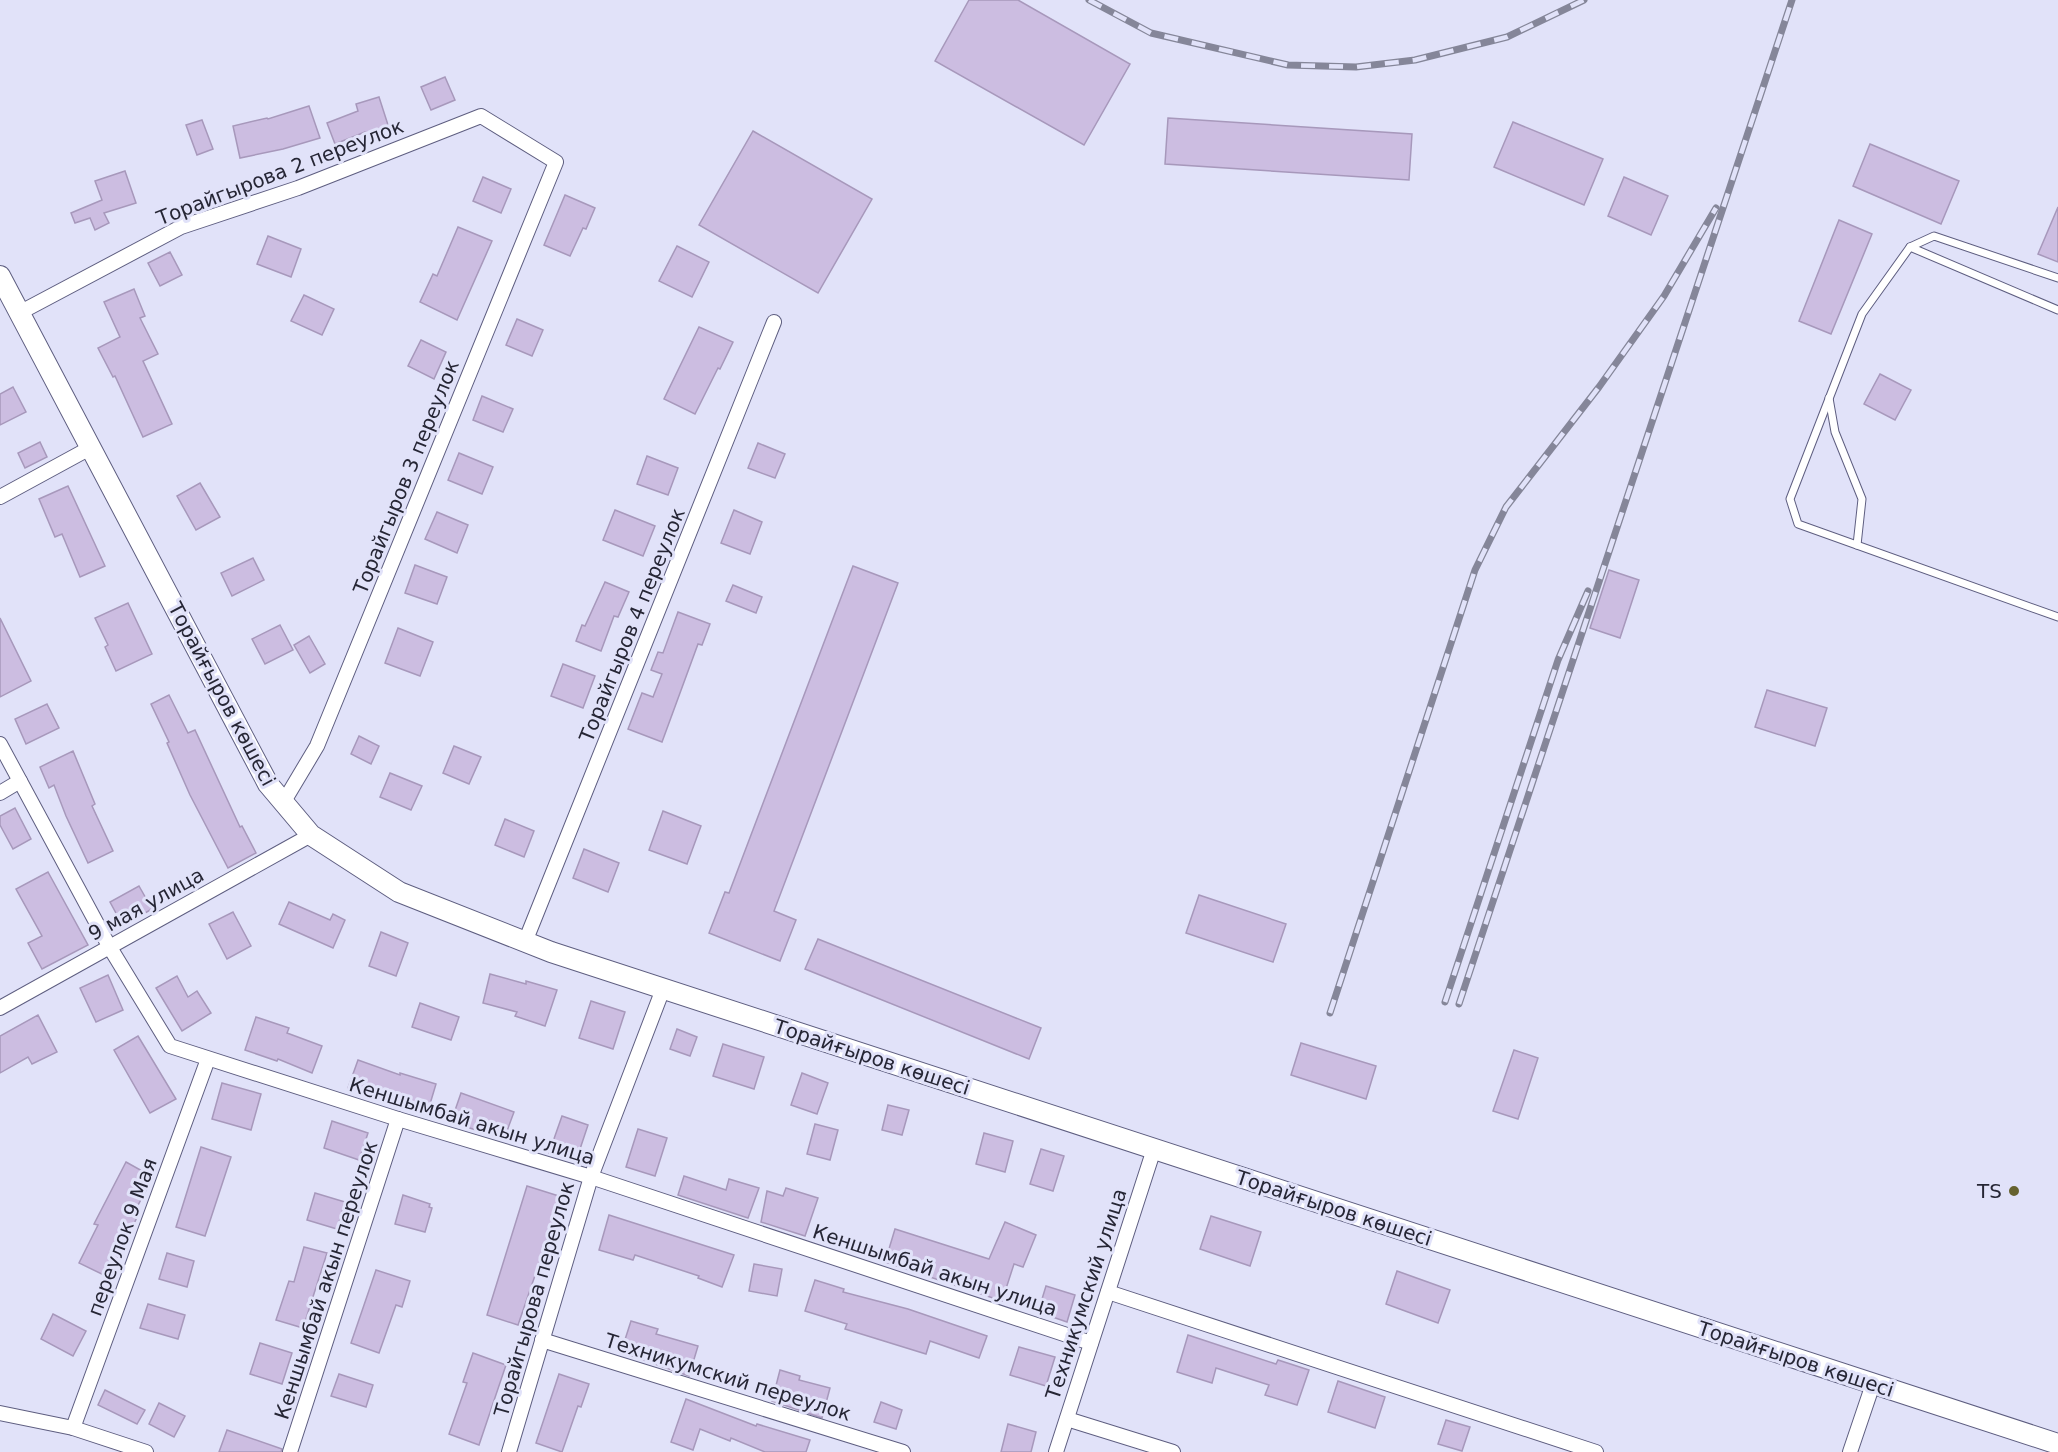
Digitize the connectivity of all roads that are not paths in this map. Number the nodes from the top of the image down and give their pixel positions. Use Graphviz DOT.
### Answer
graph roads {
  1 [pos="556,162"];
  2 [pos="1911,247"];
  3 [pos="0,276"];
  4 [pos="2058,278"];
  5 [pos="2058,310"];
  6 [pos="19,313"];
  7 [pos="774,322"];
  8 [pos="1829,398"];
  9 [pos="90,448"];
  10 [pos="0,497"];
  11 [pos="1857,545"];
  12 [pos="2058,617"];
  13 [pos="0,744"];
  14 [pos="20,781"];
  15 [pos="0,793"];
  16 [pos="283,802"];
  17 [pos="311,835"];
  18 [pos="525,942"];
  19 [pos="109,946"];
  20 [pos="663,989"];
  21 [pos="0,1008"];
  22 [pos="208,1059"];
  23 [pos="398,1119"];
  24 [pos="1154,1149"];
  25 [pos="591,1177"];
  26 [pos="1108,1292"];
  27 [pos="542,1340"];
  28 [pos="1091,1343"];
  29 [pos="1874,1384"];
  30 [pos="0,1413"];
  31 [pos="1067,1419"];
  32 [pos="73,1428"];
  33 [pos="2058,1444"];
  34 [pos="146,1452"];
  35 [pos="290,1452"];
  36 [pos="509,1452"];
  37 [pos="903,1452"];
  38 [pos="1056,1452"];
  39 [pos="1173,1452"];
  40 [pos="1596,1452"];
  41 [pos="1850,1452"];
  1 -- 6 [label="street, Торайгырова 2 переулок"];
  1 -- 16 [label="street, Торайгыров 3 переулок"];
  2 -- 4 [label="lane"];
  2 -- 5 [label="lane"];
  2 -- 8 [label="lane"];
  3 -- 6 [label="street, Торайғыров көшесі"];
  6 -- 9 [label="street, Торайғыров көшесі"];
  7 -- 18 [label="street, Торайгыров 4 переулок"];
  8 -- 11 [label="lane"];
  8 -- 11 [label="lane"];
  9 -- 10 [label="street"];
  9 -- 16 [label="street, Торайғыров көшесі"];
  11 -- 12 [label="lane"];
  13 -- 14 [label="street, Кеншымбай акын улица"];
  14 -- 15 [label="street"];
  14 -- 19 [label="street, Кеншымбай акын улица"];
  16 -- 17 [label="street, Торайғыров көшесі"];
  17 -- 18 [label="street, Торайғыров көшесі"];
  17 -- 19 [label="street, 9 мая улица"];
  18 -- 20 [label="street, Торайғыров көшесі"];
  19 -- 21 [label="street, 9 мая улица"];
  19 -- 22 [label="street, Кеншымбай акын улица"];
  20 -- 24 [label="street, Торайғыров көшесі"];
  20 -- 25 [label="street, Торайгырова переулок"];
  22 -- 23 [label="street, Кеншымбай акын улица"];
  22 -- 32 [label="street, переулок 9 Мая"];
  23 -- 25 [label="street, Кеншымбай акын улица"];
  23 -- 35 [label="street, Кеншымбай акын переулок"];
  24 -- 26 [label="street, Техникумский улица"];
  24 -- 29 [label="street, Торайғыров көшесі"];
  25 -- 27 [label="street, Торайгырова переулок"];
  25 -- 28 [label="street, Кеншымбай акын улица"];
  26 -- 28 [label="street, Техникумский улица"];
  26 -- 40 [label="street"];
  27 -- 36 [label="street, Торайгырова переулок"];
  27 -- 37 [label="street, Техникумский переулок"];
  28 -- 31 [label="street, Техникумский улица"];
  29 -- 33 [label="street, Торайғыров көшесі"];
  29 -- 41 [label="street"];
  30 -- 32 [label="street"];
  31 -- 38 [label="street, Техникумский улица"];
  31 -- 39 [label="street"];
  32 -- 34 [label="street"];
}
